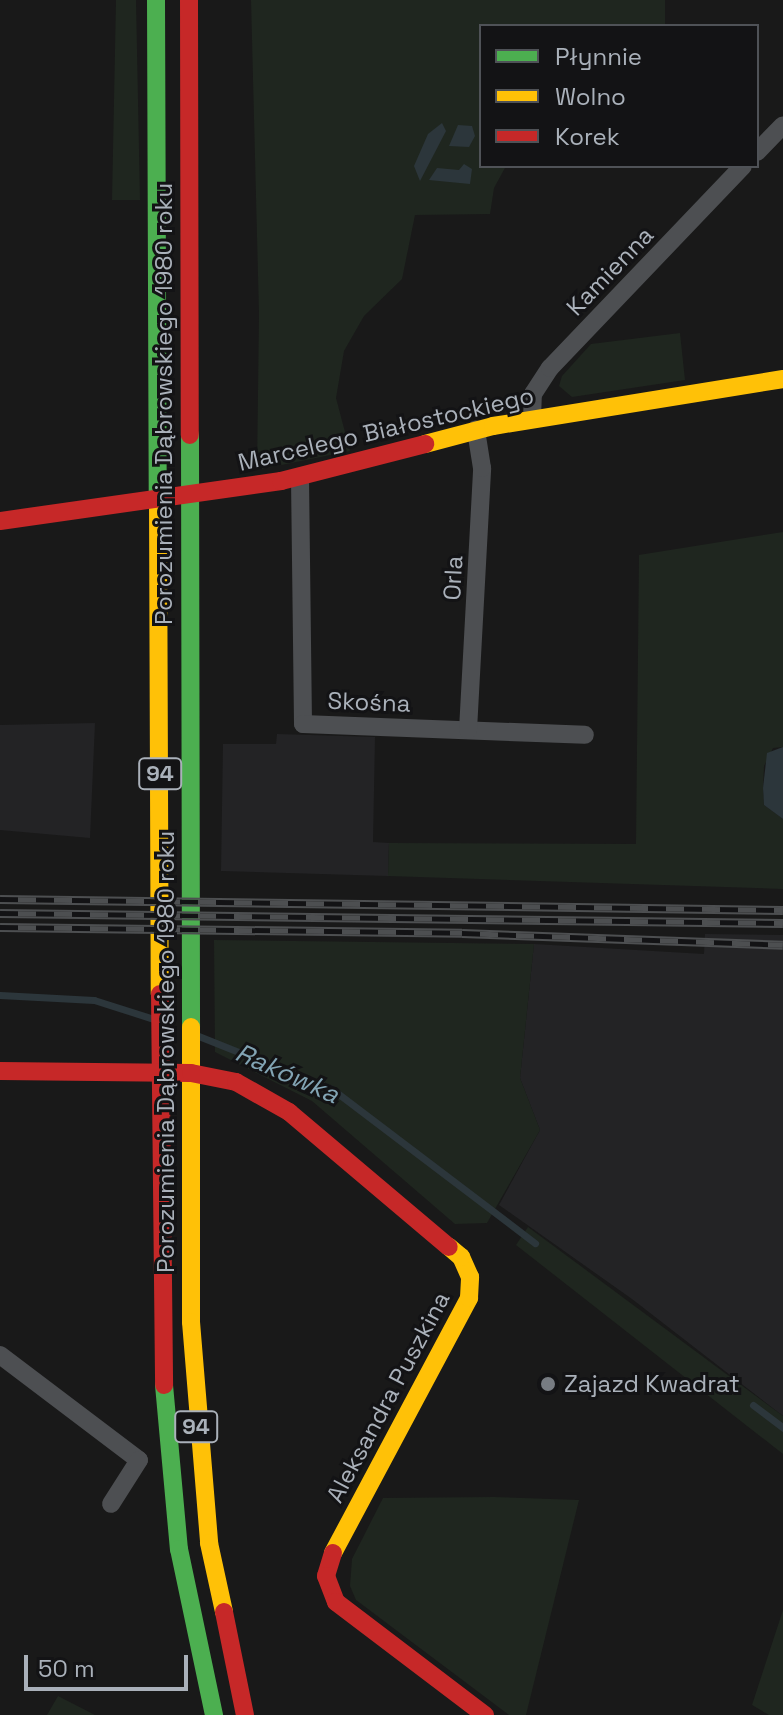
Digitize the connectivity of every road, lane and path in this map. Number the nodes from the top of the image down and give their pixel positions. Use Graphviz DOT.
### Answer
graph roads {
  1 [pos="156,0"];
  2 [pos="189,0"];
  3 [pos="783,125"];
  4 [pos="759,150"];
  5 [pos="741,168"];
  6 [pos="783,379"];
  7 [pos="532,419"];
  8 [pos="476,429"];
  9 [pos="300,478"];
  10 [pos="0,521"];
  11 [pos="468,730"];
  12 [pos="585,735"];
  13 [pos="0,1071"];
  14 [pos="0,1355"];
  15 [pos="111,1504"];
  16 [pos="214,1715"];
  17 [pos="245,1715"];
  18 [pos="485,1715"];
  1 -- 16 [label="main road, Porozumienia Dąbrowskiego 1980 roku / 94"];
  2 -- 17 [label="main road, Porozumienia Dąbrowskiego 1980 roku / 94"];
  3 -- 4 [label="street"];
  5 -- 7 [label="street, Kamienna"];
  6 -- 7 [label="main road, Marcelego Białostockiego"];
  7 -- 8 [label="main road, Marcelego Białostockiego"];
  8 -- 9 [label="main road, Marcelego Białostockiego"];
  8 -- 11 [label="street, Orla"];
  9 -- 10 [label="main road, Marcelego Białostockiego"];
  9 -- 11 [label="street, Skośna"];
  11 -- 12 [label="street, Skośna"];
  13 -- 18 [label="main road, Aleksandra Puszkina"];
  14 -- 15 [label="street"];
}
